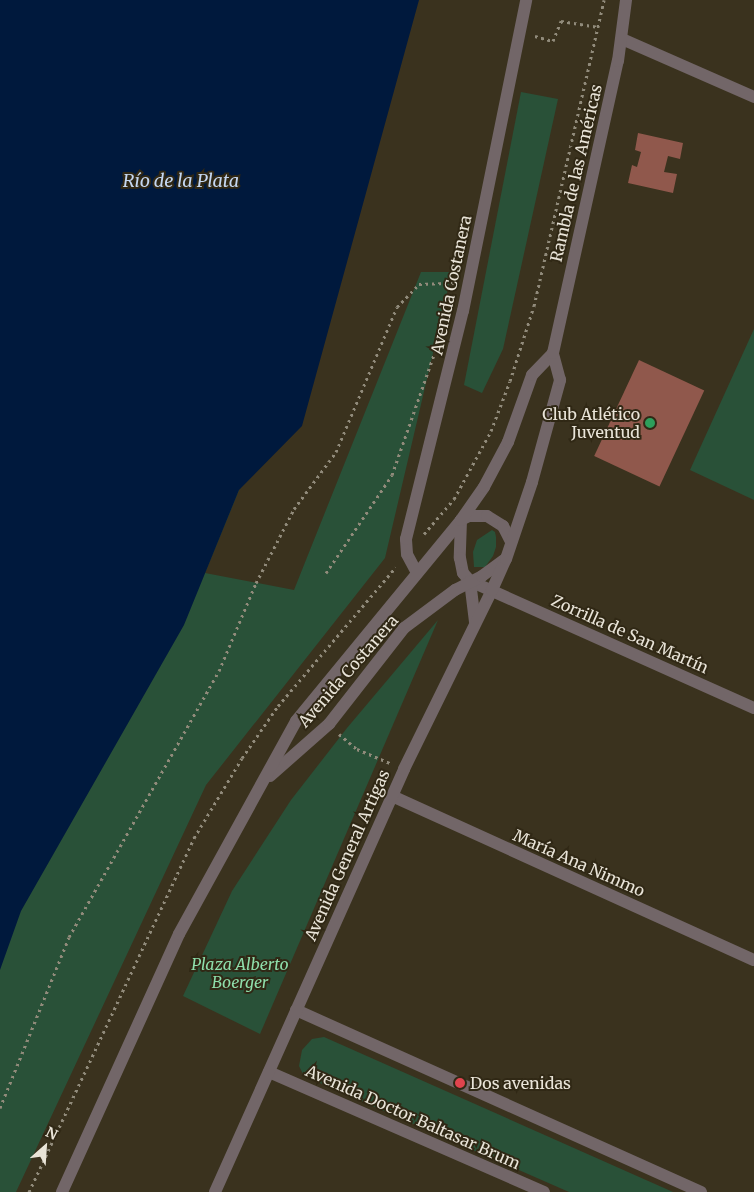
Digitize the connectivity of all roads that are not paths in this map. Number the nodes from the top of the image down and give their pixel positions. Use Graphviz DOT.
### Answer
graph roads {
  1 [pos="526,0"];
  2 [pos="626,0"];
  3 [pos="622,39"];
  4 [pos="754,96"];
  5 [pos="553,353"];
  6 [pos="461,520"];
  7 [pos="511,542"];
  8 [pos="506,559"];
  9 [pos="417,573"];
  10 [pos="470,581"];
  11 [pos="492,590"];
  12 [pos="475,624"];
  13 [pos="754,708"];
  14 [pos="262,783"];
  15 [pos="392,796"];
  16 [pos="754,960"];
  17 [pos="296,1010"];
  18 [pos="269,1072"];
  19 [pos="535,1190"];
  20 [pos="62,1192"];
  21 [pos="215,1192"];
  22 [pos="701,1192"];
  1 -- 9 [label="street, Avenida Costanera"];
  2 -- 3 [label="street, Rambla de las Américas"];
  3 -- 4 [label="street"];
  3 -- 5 [label="street, Rambla de las Américas"];
  5 -- 6 [label="street, Avenida Costanera"];
  5 -- 7 [label="street"];
  6 -- 7 [label="street"];
  6 -- 9 [label="street, Avenida Costanera"];
  6 -- 10 [label="street"];
  7 -- 8 [label="street"];
  8 -- 10 [label="street, Avenida Costanera"];
  8 -- 11 [label="street"];
  9 -- 14 [label="street, Avenida Costanera"];
  10 -- 11 [label="street, Zorrilla de San Martín"];
  10 -- 12 [label="street"];
  10 -- 14 [label="street, Avenida Costanera"];
  11 -- 12 [label="street, Avenida General Artigas"];
  11 -- 13 [label="street, Zorrilla de San Martín"];
  12 -- 15 [label="street, Avenida General Artigas"];
  14 -- 20 [label="street"];
  15 -- 16 [label="street, María Ana Nimmo"];
  15 -- 17 [label="street, Avenida General Artigas"];
  17 -- 18 [label="street, Avenida General Artigas"];
  17 -- 22 [label="street"];
  18 -- 19 [label="street, Avenida Doctor Baltasar Brum"];
  18 -- 21 [label="street, Avenida General Artigas"];
}
